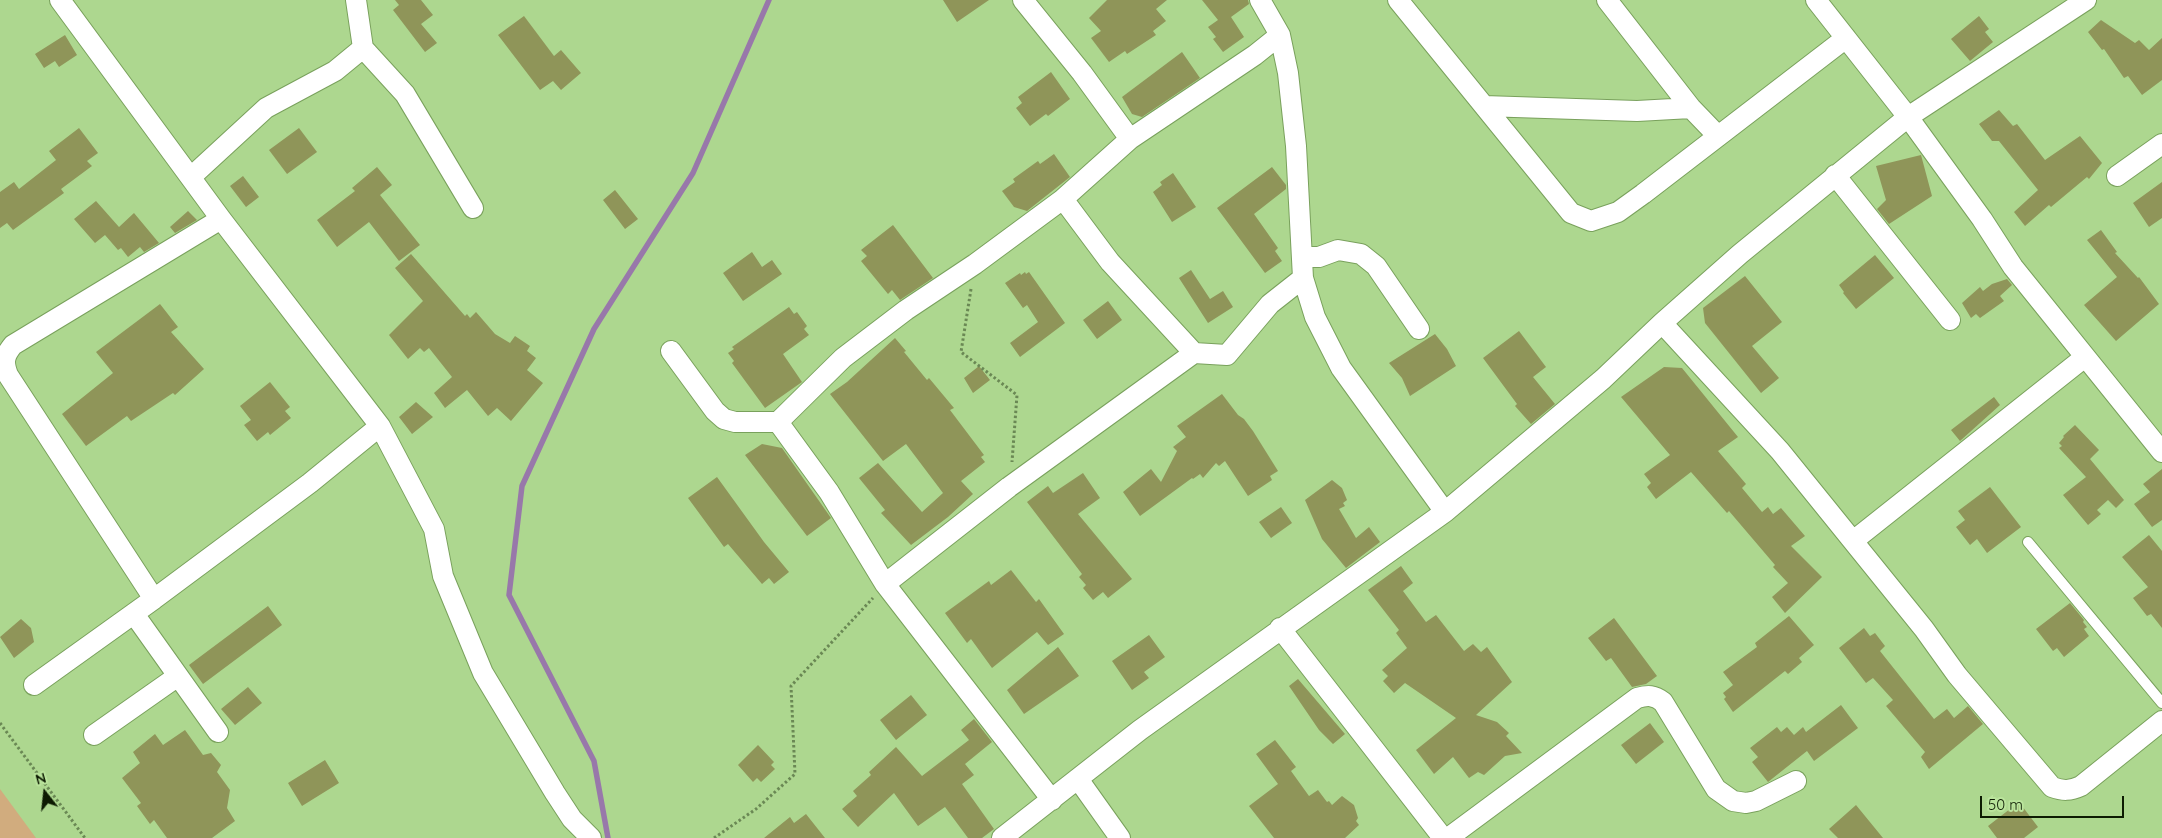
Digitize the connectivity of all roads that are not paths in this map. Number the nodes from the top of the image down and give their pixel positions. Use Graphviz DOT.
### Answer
graph roads {
  1 [pos="60,0"];
  2 [pos="356,0"];
  3 [pos="1023,0"];
  4 [pos="1260,0"];
  5 [pos="1398,0"];
  6 [pos="1607,0"];
  7 [pos="1816,0"];
  8 [pos="2086,0"];
  9 [pos="1280,35"];
  10 [pos="1846,38"];
  11 [pos="363,48"];
  12 [pos="1484,106"];
  13 [pos="1691,108"];
  14 [pos="1908,117"];
  15 [pos="1718,136"];
  16 [pos="1130,140"];
  17 [pos="2162,144"];
  18 [pos="1835,175"];
  19 [pos="2117,176"];
  20 [pos="191,177"];
  21 [pos="1063,199"];
  22 [pos="473,208"];
  23 [pos="221,219"];
  24 [pos="1302,256"];
  25 [pos="1304,278"];
  26 [pos="1950,320"];
  27 [pos="1662,324"];
  28 [pos="1419,329"];
  29 [pos="671,351"];
  30 [pos="1194,353"];
  31 [pos="2086,357"];
  32 [pos="778,422"];
  33 [pos="380,426"];
  34 [pos="2162,452"];
  35 [pos="1445,512"];
  36 [pos="1853,541"];
  37 [pos="2028,542"];
  38 [pos="885,584"];
  39 [pos="154,599"];
  40 [pos="134,614"];
  41 [pos="1280,628"];
  42 [pos="178,676"];
  43 [pos="34,685"];
  44 [pos="2162,704"];
  45 [pos="2162,721"];
  46 [pos="218,732"];
  47 [pos="94,735"];
  48 [pos="1078,779"];
  49 [pos="1796,780"];
  50 [pos="1052,800"];
  51 [pos="590,838"];
  52 [pos="1002,838"];
  53 [pos="1120,838"];
  54 [pos="1443,838"];
  55 [pos="1448,838"];
  1 -- 20 [label="street"];
  2 -- 11 [label="street"];
  3 -- 16 [label="street"];
  4 -- 9 [label="street"];
  5 -- 12 [label="street"];
  6 -- 13 [label="street"];
  7 -- 10 [label="street"];
  8 -- 14 [label="street"];
  9 -- 16 [label="street"];
  9 -- 24 [label="street"];
  10 -- 14 [label="street"];
  10 -- 15 [label="street"];
  11 -- 20 [label="street"];
  11 -- 22 [label="street"];
  12 -- 13 [label="street"];
  12 -- 15 [label="street"];
  13 -- 15 [label="street"];
  14 -- 18 [label="street"];
  14 -- 31 [label="street"];
  16 -- 21 [label="street"];
  17 -- 19 [label="street"];
  18 -- 26 [label="street"];
  18 -- 27 [label="street"];
  20 -- 23 [label="street"];
  21 -- 30 [label="street"];
  21 -- 32 [label="street"];
  23 -- 33 [label="street"];
  23 -- 39 [label="street"];
  24 -- 25 [label="street"];
  24 -- 28 [label="street"];
  25 -- 30 [label="street"];
  25 -- 35 [label="street"];
  27 -- 35 [label="street"];
  27 -- 36 [label="street"];
  29 -- 32 [label="street"];
  30 -- 38 [label="street"];
  31 -- 34 [label="street"];
  31 -- 36 [label="street"];
  32 -- 38 [label="street"];
  33 -- 39 [label="street"];
  33 -- 51 [label="street"];
  35 -- 41 [label="street"];
  36 -- 45 [label="street"];
  37 -- 44 [label="lane"];
  38 -- 50 [label="street"];
  39 -- 40 [label="street"];
  40 -- 42 [label="street"];
  40 -- 43 [label="street"];
  41 -- 48 [label="street"];
  41 -- 54 [label="street"];
  42 -- 46 [label="street"];
  42 -- 47 [label="street"];
  48 -- 50 [label="street"];
  48 -- 53 [label="street"];
  49 -- 55 [label="street"];
  50 -- 52 [label="street"];
}
